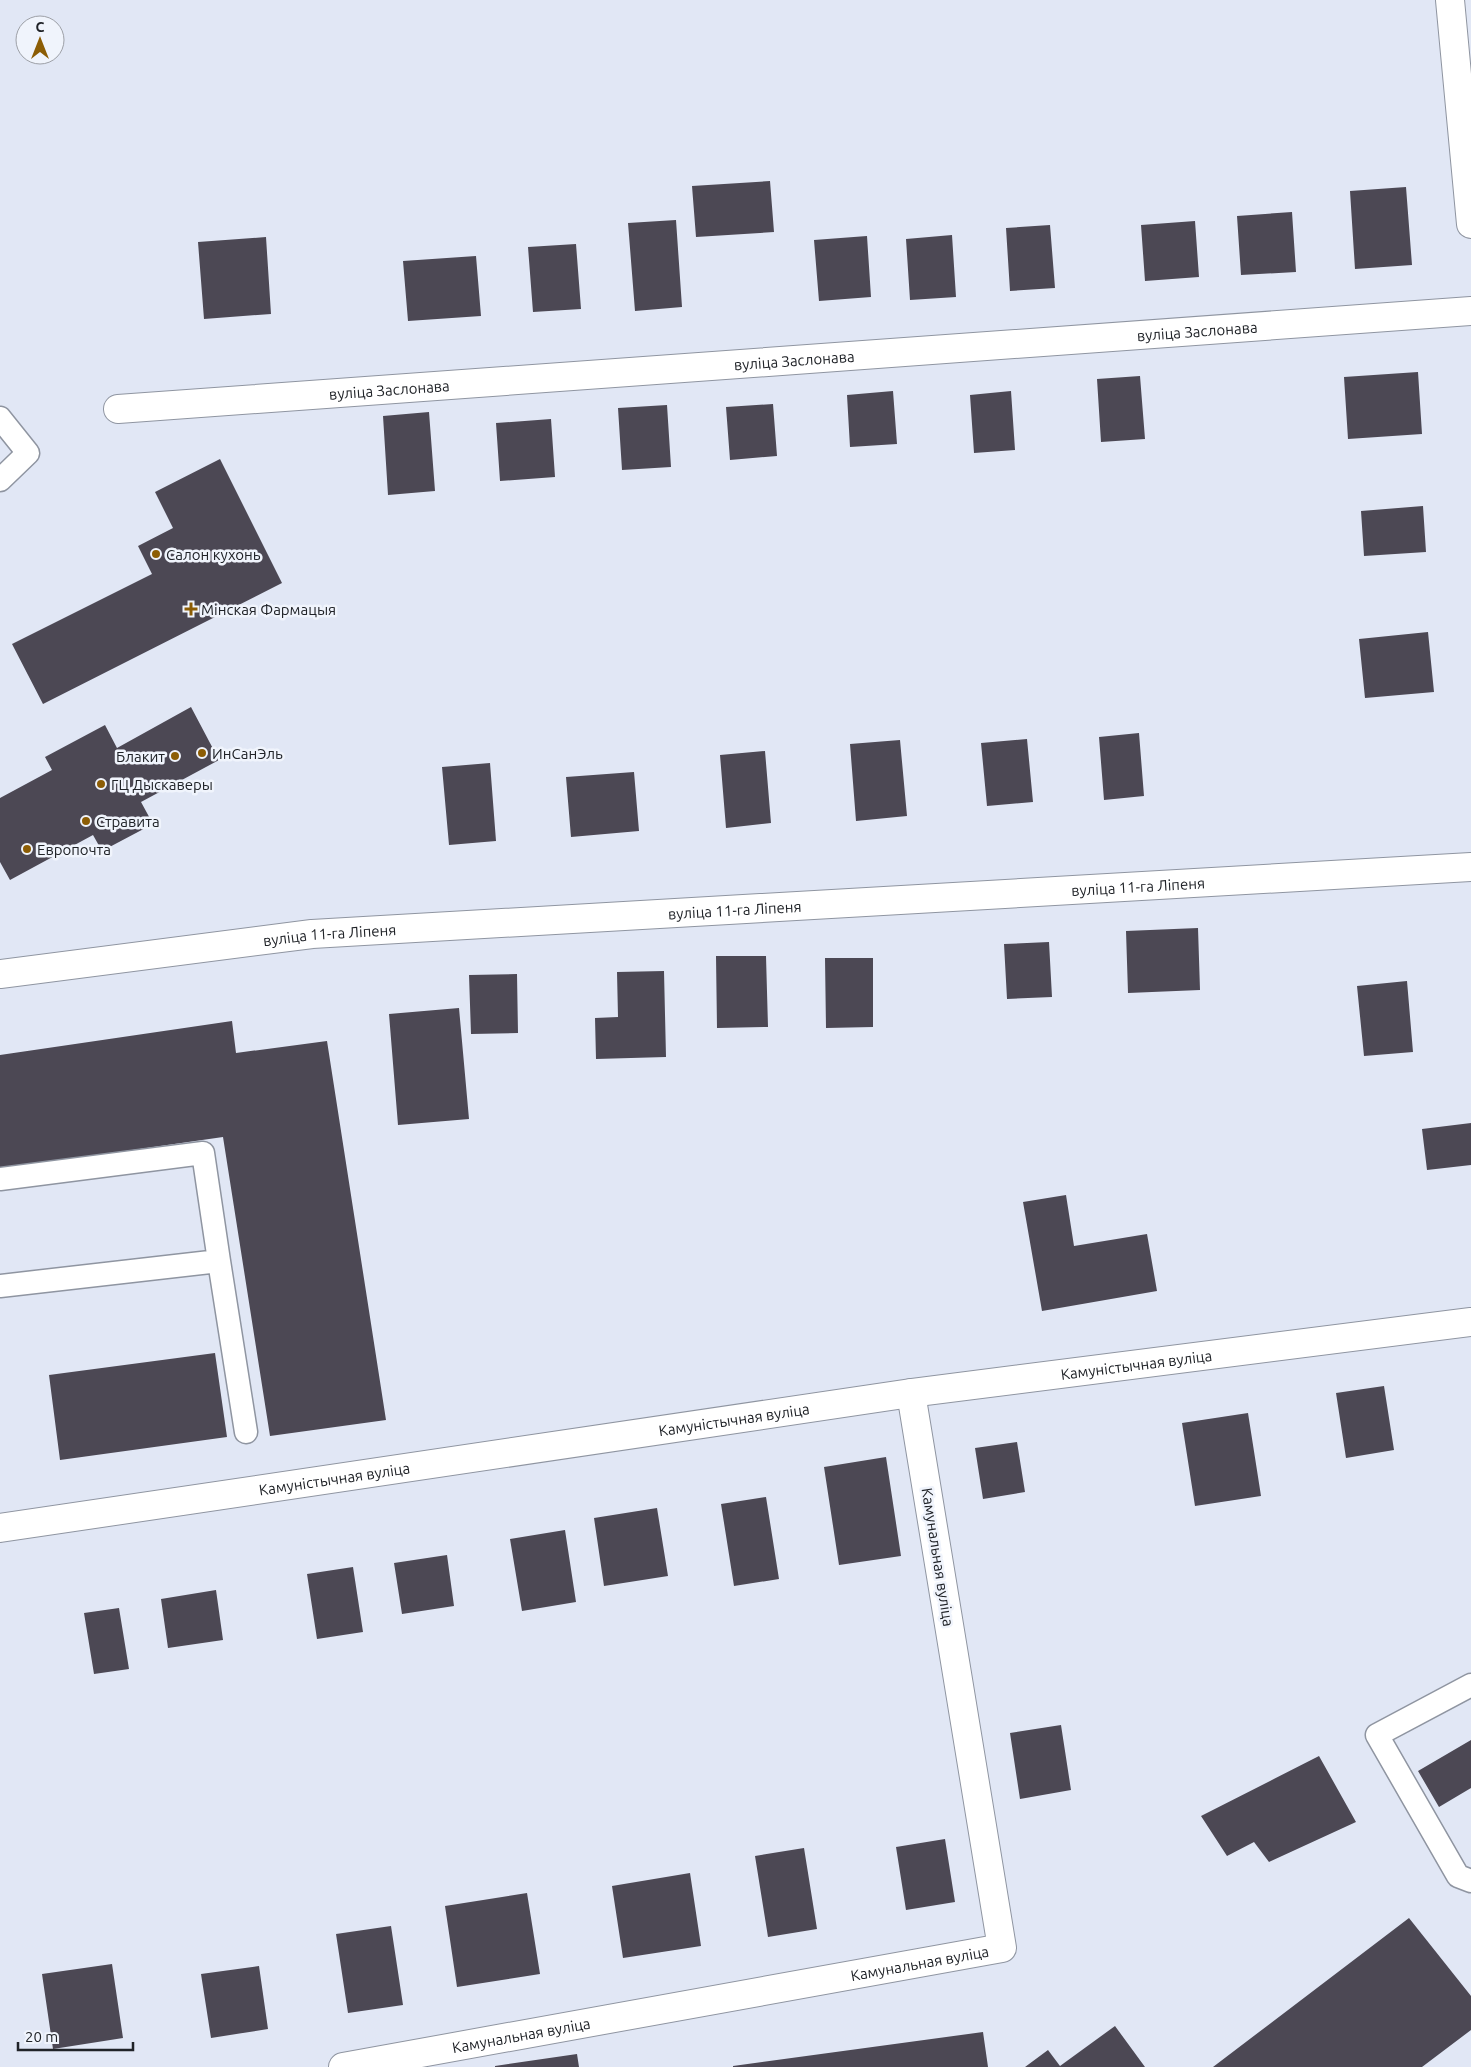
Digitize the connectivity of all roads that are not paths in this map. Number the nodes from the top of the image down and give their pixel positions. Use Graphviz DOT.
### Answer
graph roads {
  1 [pos="1450,0"];
  2 [pos="1471,224"];
  3 [pos="1471,311"];
  4 [pos="118,409"];
  5 [pos="0,418"];
  6 [pos="0,480"];
  7 [pos="1471,867"];
  8 [pos="0,974"];
  9 [pos="0,1179"];
  10 [pos="219,1261"];
  11 [pos="0,1286"];
  12 [pos="1471,1322"];
  13 [pos="910,1393"];
  14 [pos="246,1432"];
  15 [pos="0,1528"];
  16 [pos="1471,1685"];
  17 [pos="1471,1881"];
  18 [pos="343,2067"];
  1 -- 2 [label="street"];
  3 -- 4 [label="street, вуліца Заслонава"];
  5 -- 6 [label="lane"];
  7 -- 8 [label="street, вуліца 11-га Ліпеня"];
  9 -- 10 [label="lane"];
  10 -- 11 [label="lane"];
  10 -- 14 [label="lane"];
  12 -- 13 [label="street, Камуністычная вуліца"];
  13 -- 15 [label="street, Камуністычная вуліца"];
  13 -- 18 [label="street, Камунальная вуліца"];
  16 -- 17 [label="lane"];
}
